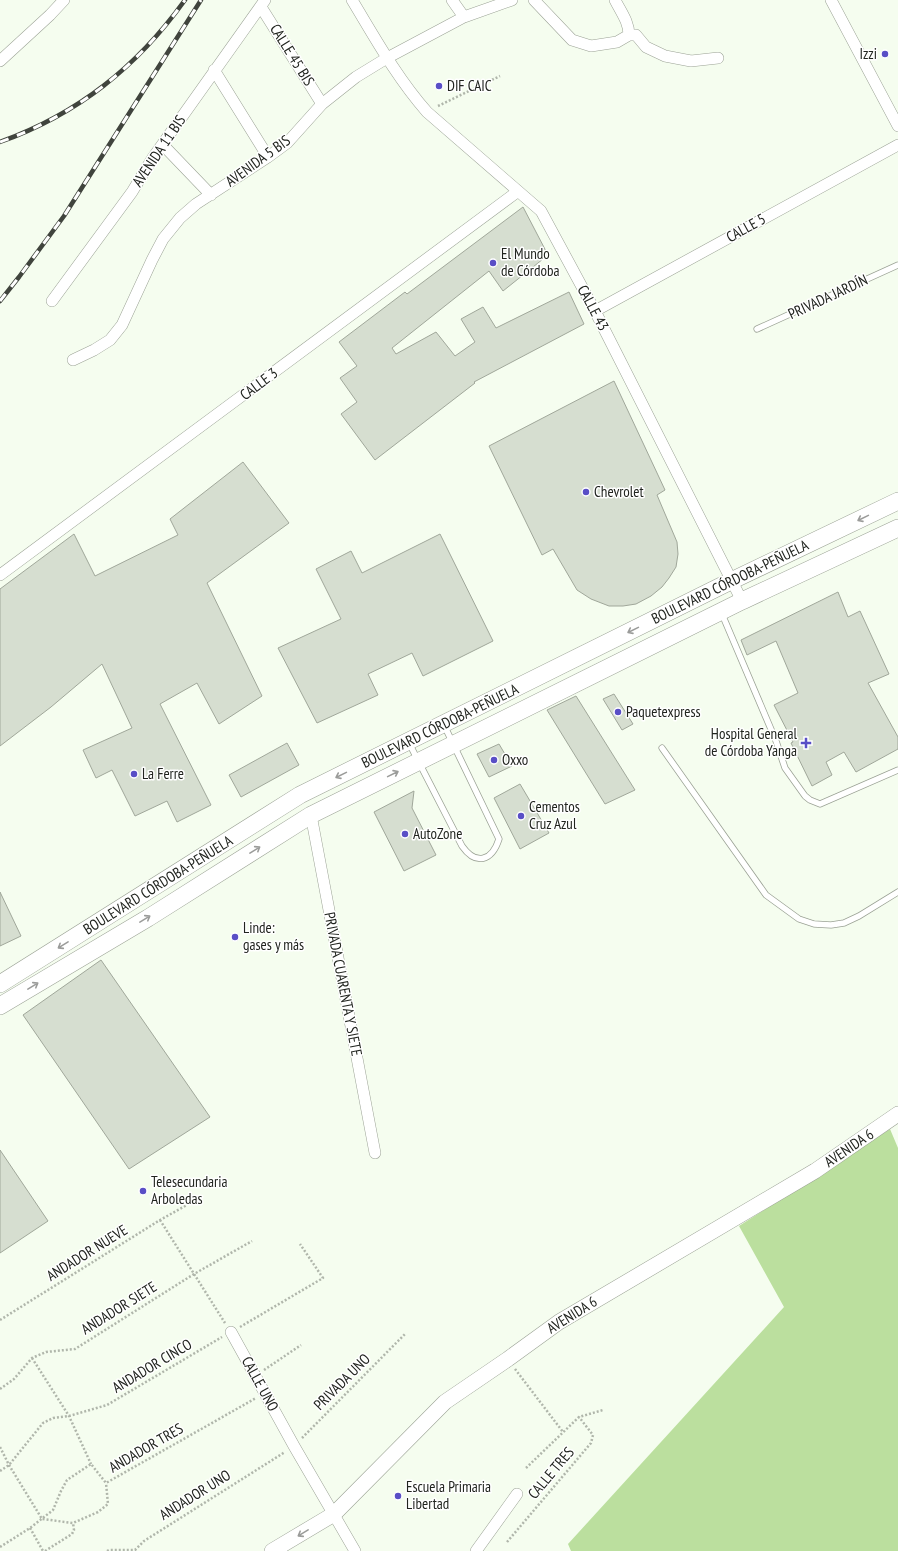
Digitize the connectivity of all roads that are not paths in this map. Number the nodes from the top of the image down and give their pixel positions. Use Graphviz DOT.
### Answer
graph roads {
  1 [pos="64,0"];
  2 [pos="352,0"];
  3 [pos="452,0"];
  4 [pos="512,0"];
  5 [pos="534,0"];
  6 [pos="614,0"];
  7 [pos="831,0"];
  8 [pos="263,3"];
  9 [pos="464,17"];
  10 [pos="629,36"];
  11 [pos="387,58"];
  12 [pos="718,58"];
  13 [pos="0,61"];
  14 [pos="214,70"];
  15 [pos="322,104"];
  16 [pos="898,126"];
  17 [pos="163,145"];
  18 [pos="898,145"];
  19 [pos="268,157"];
  20 [pos="517,192"];
  21 [pos="211,195"];
  22 [pos="898,265"];
  23 [pos="52,301"];
  24 [pos="595,311"];
  25 [pos="757,329"];
  26 [pos="73,360"];
  27 [pos="898,501"];
  28 [pos="898,528"];
  29 [pos="0,575"];
  30 [pos="731,581"];
  31 [pos="742,601"];
  32 [pos="721,612"];
  33 [pos="444,724"];
  34 [pos="408,741"];
  35 [pos="454,744"];
  36 [pos="662,748"];
  37 [pos="419,761"];
  38 [pos="898,770"];
  39 [pos="300,795"];
  40 [pos="311,815"];
  41 [pos="898,892"];
  42 [pos="0,984"];
  43 [pos="0,1006"];
  44 [pos="898,1114"];
  45 [pos="375,1153"];
  46 [pos="231,1332"];
  47 [pos="518,1494"];
  48 [pos="334,1514"];
  49 [pos="272,1551"];
  50 [pos="355,1551"];
  51 [pos="476,1551"];
  1 -- 13 [label="street"];
  2 -- 11 [label="street, CALLE 43"];
  3 -- 9 [label="street"];
  4 -- 9 [label="street, AVENIDA 5 BIS"];
  5 -- 10 [label="street"];
  6 -- 10 [label="street"];
  7 -- 16 [label="street"];
  8 -- 14 [label="street, AVENIDA 11 BIS"];
  8 -- 15 [label="street, CALLE 45 BIS"];
  9 -- 11 [label="street, AVENIDA 5 BIS"];
  10 -- 12 [label="street"];
  11 -- 15 [label="street, AVENIDA 5 BIS"];
  11 -- 20 [label="street, CALLE 43"];
  14 -- 17 [label="street, AVENIDA 11 BIS"];
  14 -- 19 [label="street"];
  15 -- 19 [label="street, AVENIDA 5 BIS"];
  17 -- 21 [label="street"];
  17 -- 23 [label="street, AVENIDA 11 BIS"];
  18 -- 24 [label="street, CALLE 5"];
  19 -- 21 [label="street, AVENIDA 5 BIS"];
  20 -- 24 [label="street, CALLE 43"];
  20 -- 29 [label="street, CALLE 3"];
  21 -- 26 [label="street, AVENIDA 5 BIS"];
  22 -- 25 [label="lane, PRIVADA JARDÍN"];
  24 -- 30 [label="street, CALLE 43"];
  27 -- 30 [label="main road, BOULEVARD CÓRDOBA-PEÑUELA, one-way"];
  28 -- 31 [label="main road, BOULEVARD CÓRDOBA-PEÑUELA"];
  30 -- 31 [label="street, CALLE 43"];
  30 -- 33 [label="main road, BOULEVARD CÓRDOBA-PEÑUELA, one-way"];
  31 -- 32 [label="main road, BOULEVARD CÓRDOBA-PEÑUELA"];
  32 -- 35 [label="main road, BOULEVARD CÓRDOBA-PEÑUELA"];
  32 -- 38 [label="lane"];
  33 -- 34 [label="main road, BOULEVARD CÓRDOBA-PEÑUELA"];
  33 -- 35 [label="lane"];
  34 -- 37 [label="lane"];
  34 -- 39 [label="main road, BOULEVARD CÓRDOBA-PEÑUELA, one-way"];
  35 -- 37 [label="main road, BOULEVARD CÓRDOBA-PEÑUELA"];
  35 -- 37 [label="lane"];
  36 -- 41 [label="lane"];
  40 -- 37 [label="main road, BOULEVARD CÓRDOBA-PEÑUELA, one-way"];
  39 -- 40 [label="main road"];
  39 -- 42 [label="main road, BOULEVARD CÓRDOBA-PEÑUELA, one-way"];
  43 -- 40 [label="main road, BOULEVARD CÓRDOBA-PEÑUELA, one-way"];
  40 -- 45 [label="street, PRIVADA CUARENTA Y SIETE"];
  44 -- 48 [label="street, AVENIDA 6"];
  46 -- 48 [label="street, CALLE UNO"];
  47 -- 51 [label="street"];
  48 -- 49 [label="street, AVENIDA 6, one-way"];
  48 -- 50 [label="street, CALLE UNO"];
}
